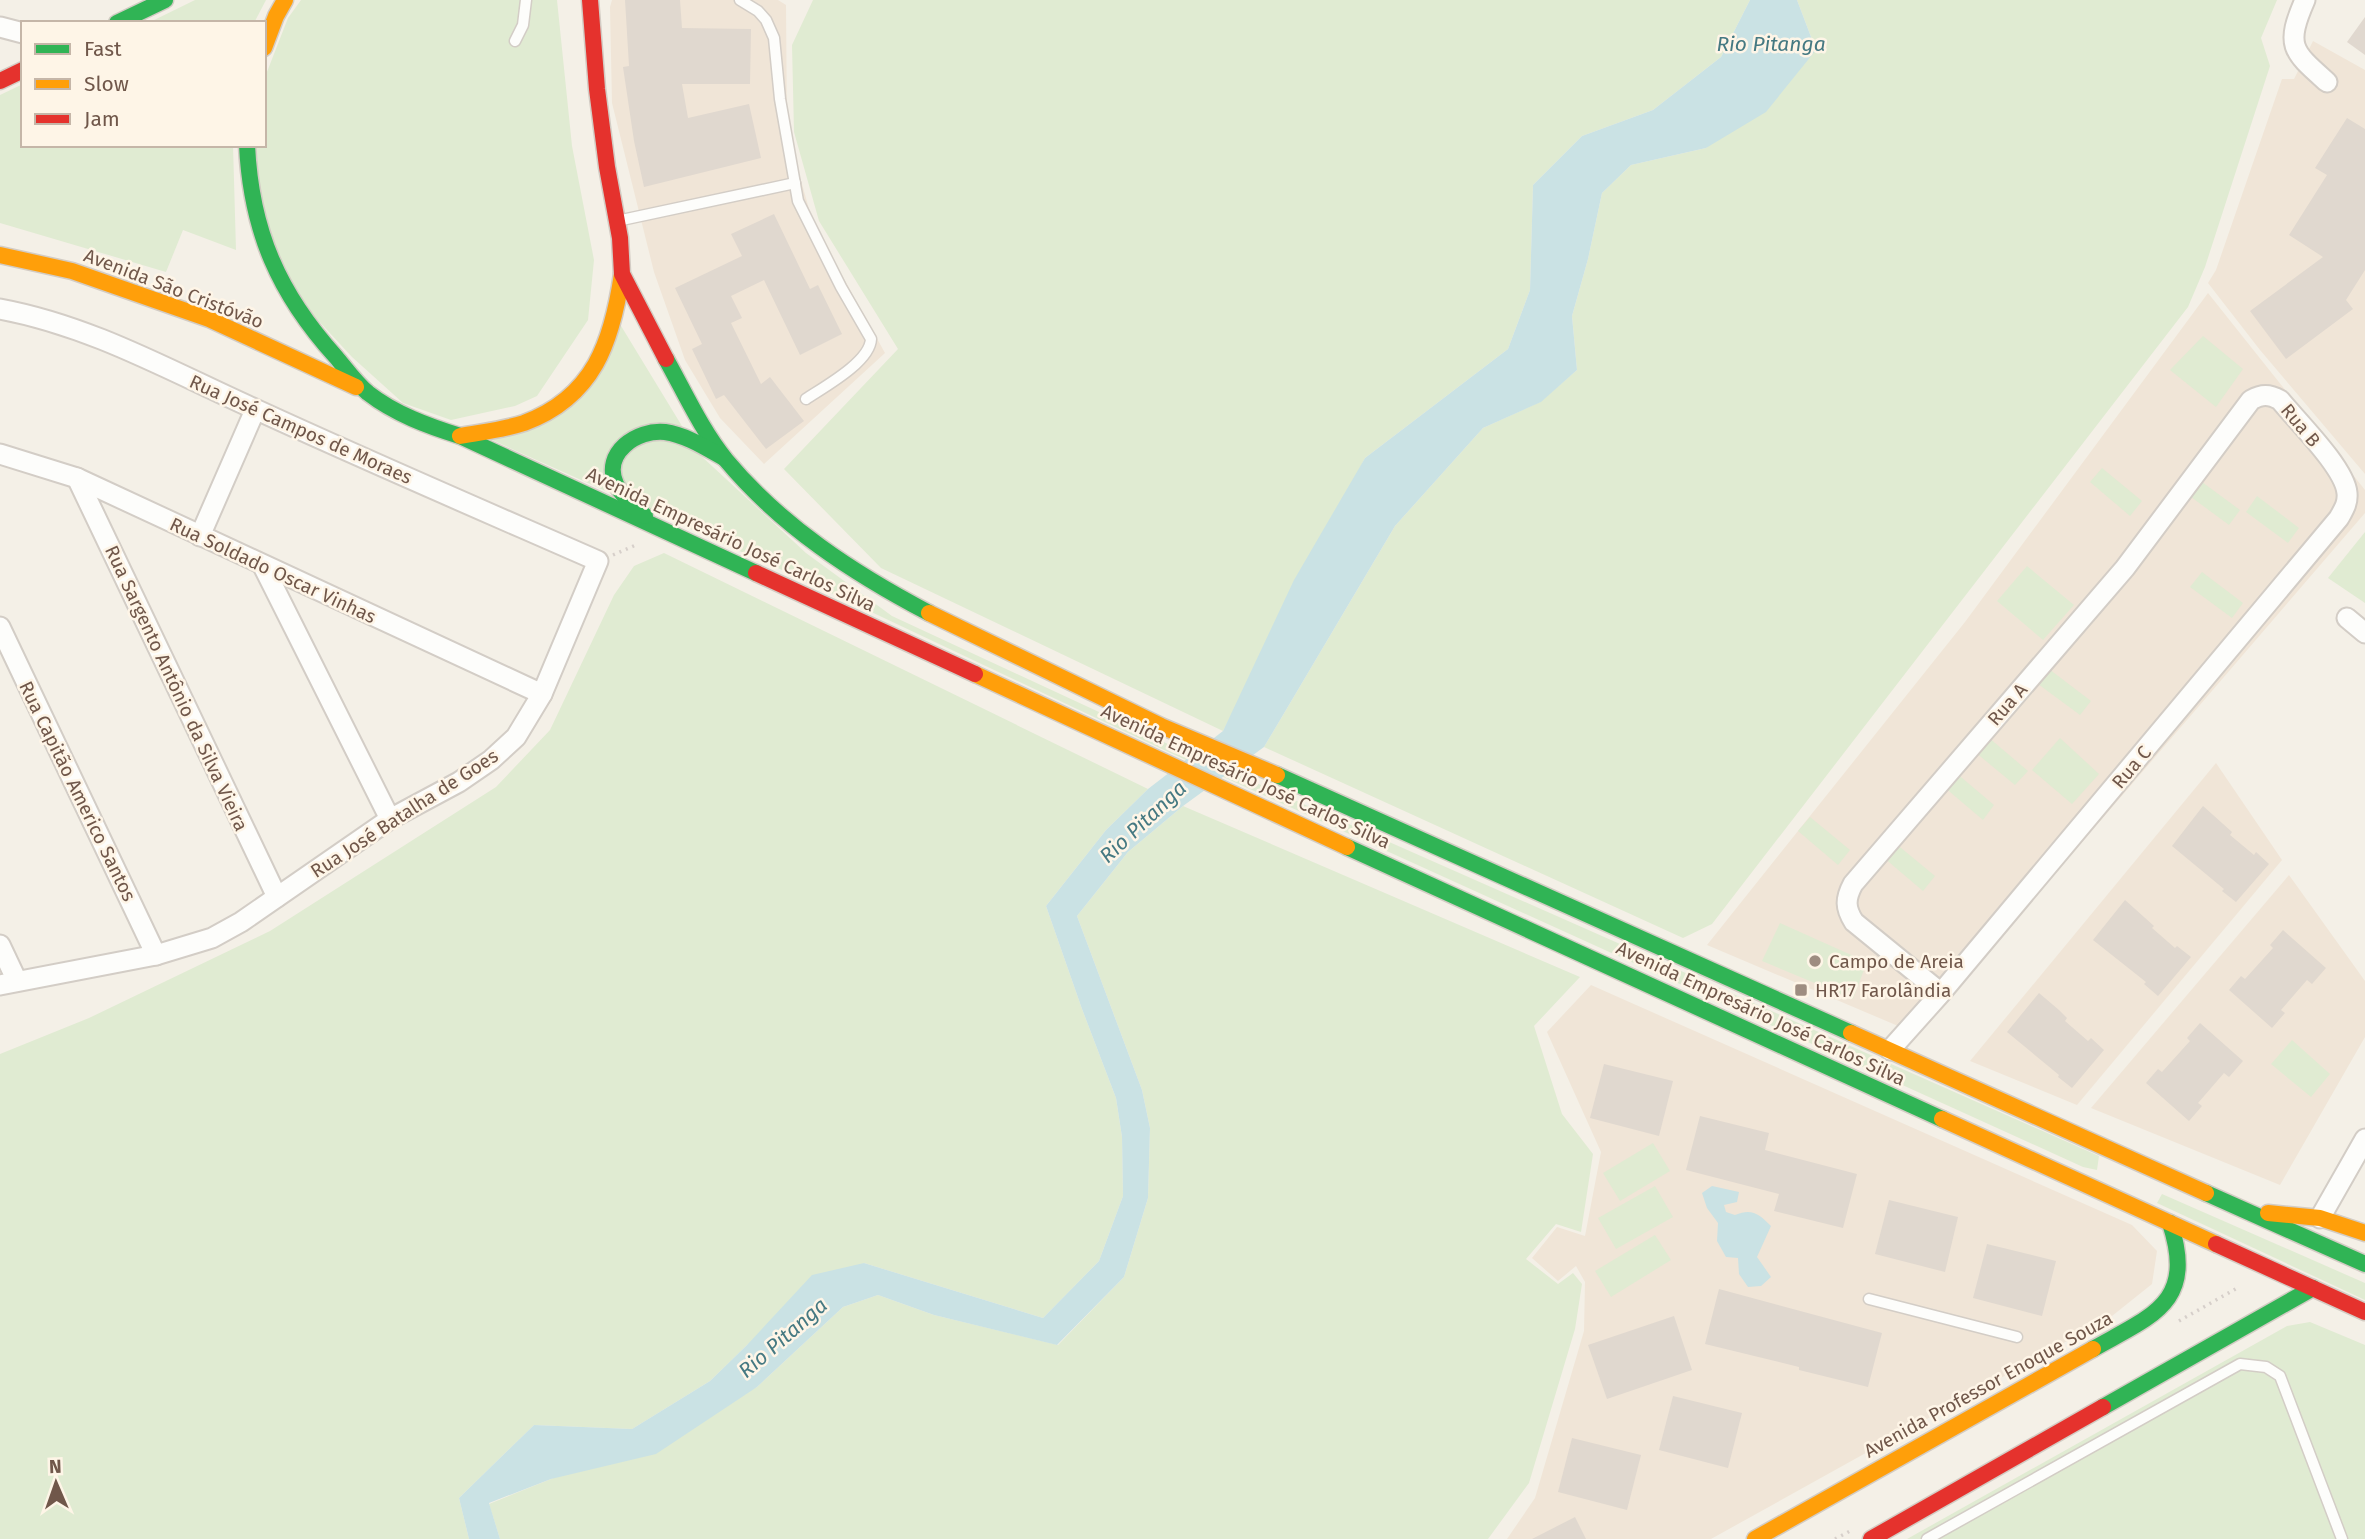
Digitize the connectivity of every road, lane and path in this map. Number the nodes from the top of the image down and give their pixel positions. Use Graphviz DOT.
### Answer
graph roads {
  1 [pos="165,0"];
  2 [pos="285,0"];
  3 [pos="526,0"];
  4 [pos="590,0"];
  5 [pos="740,0"];
  6 [pos="2305,0"];
  7 [pos="121,21"];
  8 [pos="0,27"];
  9 [pos="21,32"];
  10 [pos="515,41"];
  11 [pos="266,43"];
  12 [pos="21,71"];
  13 [pos="0,81"];
  14 [pos="2327,82"];
  15 [pos="247,147"];
  16 [pos="795,183"];
  17 [pos="617,221"];
  18 [pos="0,255"];
  19 [pos="622,274"];
  20 [pos="0,309"];
  21 [pos="367,392"];
  22 [pos="806,399"];
  23 [pos="2250,400"];
  24 [pos="255,410"];
  25 [pos="460,436"];
  26 [pos="0,454"];
  27 [pos="725,459"];
  28 [pos="2342,474"];
  29 [pos="77,478"];
  30 [pos="661,531"];
  31 [pos="200,536"];
  32 [pos="598,561"];
  33 [pos="264,566"];
  34 [pos="2347,618"];
  35 [pos="0,627"];
  36 [pos="2365,632"];
  37 [pos="542,694"];
  38 [pos="390,819"];
  39 [pos="277,897"];
  40 [pos="0,945"];
  41 [pos="156,955"];
  42 [pos="9,983"];
  43 [pos="1941,993"];
  44 [pos="1890,1050"];
  45 [pos="2365,1139"];
  46 [pos="2253,1213"];
  47 [pos="2320,1218"];
  48 [pos="2170,1223"];
  49 [pos="2365,1233"];
  50 [pos="2365,1264"];
  51 [pos="2313,1288"];
  52 [pos="1869,1299"];
  53 [pos="2365,1312"];
  54 [pos="2017,1337"];
  55 [pos="1755,1539"];
  56 [pos="1871,1539"];
  57 [pos="1927,1539"];
  58 [pos="2342,1539"];
  1 -- 7 [label="main road"];
  2 -- 11 [label="main road"];
  3 -- 10 [label="lane"];
  4 -- 17 [label="main road, Avenida Empresário José Carlos Silva"];
  5 -- 16 [label="lane"];
  6 -- 14 [label="street"];
  8 -- 9 [label="street"];
  12 -- 13 [label="main road"];
  15 -- 21 [label="main road, Avenida Empresário José Carlos Silva"];
  16 -- 17 [label="lane"];
  16 -- 22 [label="lane"];
  17 -- 19 [label="main road, Avenida Empresário José Carlos Silva"];
  18 -- 21 [label="main road, Avenida São Cristóvão"];
  19 -- 25 [label="main road"];
  19 -- 27 [label="main road, Avenida Empresário José Carlos Silva"];
  20 -- 24 [label="street, Rua José Campos de Moraes"];
  21 -- 25 [label="main road, Avenida Empresário José Carlos Silva"];
  23 -- 28 [label="street, Rua B"];
  23 -- 43 [label="street, Rua A"];
  24 -- 31 [label="street"];
  24 -- 32 [label="street, Rua José Campos de Moraes"];
  25 -- 30 [label="main road, Avenida Empresário José Carlos Silva"];
  26 -- 29 [label="street, Rua Soldado Oscar Vinhas"];
  27 -- 30 [label="main road"];
  27 -- 44 [label="main road, Avenida Empresário José Carlos Silva"];
  28 -- 43 [label="street, Rua C"];
  29 -- 31 [label="street, Rua Soldado Oscar Vinhas"];
  29 -- 39 [label="street, Rua Sargento Antônio da Silva Vieira"];
  30 -- 32 [label="path"];
  30 -- 48 [label="main road, Avenida Empresário José Carlos Silva"];
  31 -- 33 [label="street, Rua Soldado Oscar Vinhas"];
  32 -- 37 [label="street, Rua José Batalha de Goes"];
  33 -- 37 [label="street, Rua Soldado Oscar Vinhas"];
  33 -- 38 [label="street"];
  34 -- 36 [label="street"];
  35 -- 41 [label="street, Rua Capitão Americo Santos"];
  37 -- 38 [label="street, Rua José Batalha de Goes"];
  38 -- 39 [label="street, Rua José Batalha de Goes"];
  39 -- 41 [label="street, Rua José Batalha de Goes"];
  40 -- 42 [label="street"];
  41 -- 42 [label="street, Rua José Batalha de Goes"];
  43 -- 44 [label="street, Rua C"];
  44 -- 46 [label="main road, Avenida Empresário José Carlos Silva"];
  45 -- 47 [label="street"];
  46 -- 47 [label="main road"];
  46 -- 50 [label="main road, Avenida Empresário José Carlos Silva"];
  47 -- 49 [label="main road"];
  48 -- 51 [label="main road, Avenida Empresário José Carlos Silva"];
  48 -- 55 [label="main road, Avenida Professor Enoque Souza"];
  51 -- 53 [label="main road, Avenida Empresário José Carlos Silva"];
  51 -- 56 [label="main road"];
  52 -- 54 [label="lane"];
  57 -- 58 [label="lane"];
}
